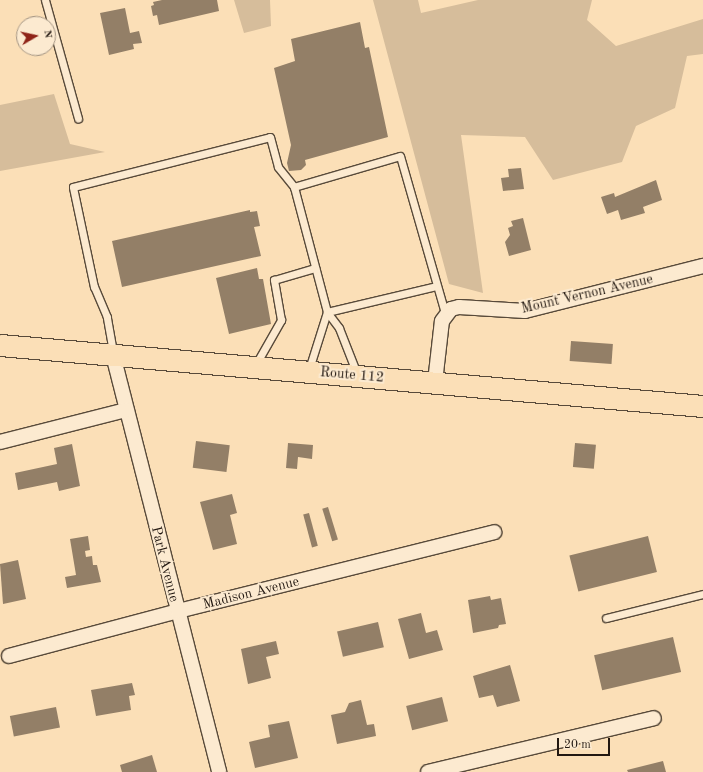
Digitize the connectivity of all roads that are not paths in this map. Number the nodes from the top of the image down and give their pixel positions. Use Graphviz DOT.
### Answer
graph roads {
  1 [pos="45,0"];
  2 [pos="78,118"];
  3 [pos="294,187"];
  4 [pos="703,266"];
  5 [pos="315,268"];
  6 [pos="436,286"];
  7 [pos="327,312"];
  8 [pos="445,313"];
  9 [pos="0,345"];
  10 [pos="113,355"];
  11 [pos="254,367"];
  12 [pos="308,372"];
  13 [pos="358,376"];
  14 [pos="435,382"];
  15 [pos="702,403"];
  16 [pos="126,410"];
  17 [pos="0,442"];
  18 [pos="494,532"];
  19 [pos="703,594"];
  20 [pos="178,611"];
  21 [pos="606,618"];
  22 [pos="9,656"];
  23 [pos="654,718"];
  24 [pos="219,772"];
  25 [pos="428,772"];
  1 -- 2 [label="lane"];
  3 -- 5 [label="lane"];
  3 -- 6 [label="lane"];
  3 -- 10 [label="lane"];
  4 -- 8 [label="street, Mount Vernon Avenue"];
  5 -- 7 [label="lane"];
  5 -- 11 [label="lane"];
  6 -- 7 [label="lane"];
  6 -- 8 [label="lane"];
  7 -- 12 [label="lane"];
  7 -- 13 [label="lane"];
  8 -- 14 [label="street"];
  9 -- 10 [label="main road, Route 112"];
  10 -- 11 [label="main road, Route 112"];
  10 -- 16 [label="street, Park Avenue"];
  11 -- 12 [label="main road, Route 112"];
  12 -- 13 [label="main road, Route 112"];
  13 -- 14 [label="main road, Route 112"];
  14 -- 15 [label="main road, Route 112"];
  16 -- 17 [label="street"];
  16 -- 20 [label="street, Park Avenue"];
  18 -- 20 [label="street, Madison Avenue"];
  19 -- 21 [label="lane"];
  20 -- 22 [label="street, Madison Avenue"];
  20 -- 24 [label="street, Park Avenue"];
  23 -- 25 [label="street"];
}
